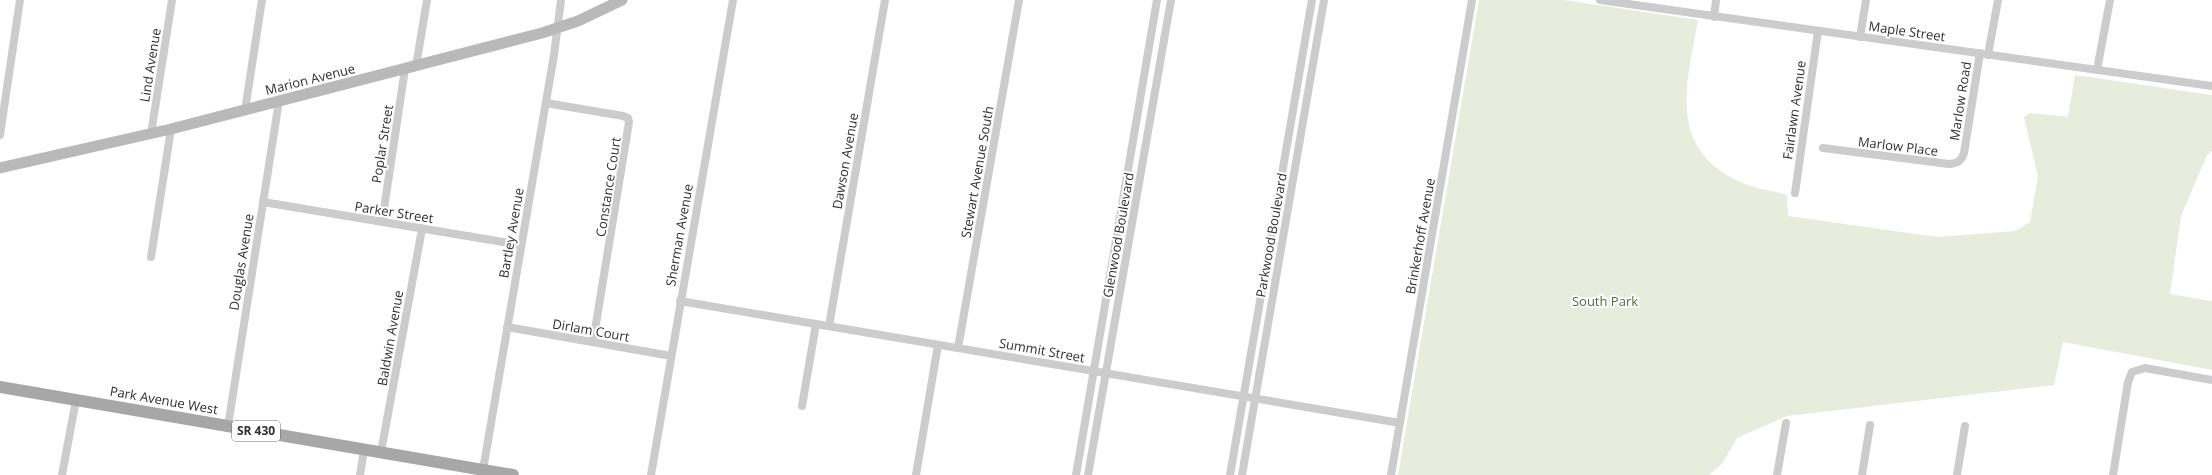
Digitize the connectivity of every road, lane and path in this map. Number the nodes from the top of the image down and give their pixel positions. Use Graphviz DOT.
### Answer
graph roads {
  1 [pos="20,0"];
  2 [pos="172,0"];
  3 [pos="262,0"];
  4 [pos="427,0"];
  5 [pos="561,0"];
  6 [pos="622,0"];
  7 [pos="733,0"];
  8 [pos="885,0"];
  9 [pos="1019,0"];
  10 [pos="1157,0"];
  11 [pos="1171,0"];
  12 [pos="1312,0"];
  13 [pos="1324,0"];
  14 [pos="1472,0"];
  15 [pos="1600,0"];
  16 [pos="1716,0"];
  17 [pos="1866,0"];
  18 [pos="1998,0"];
  19 [pos="2110,0"];
  20 [pos="1714,17"];
  21 [pos="556,29"];
  22 [pos="1818,31"];
  23 [pos="1860,37"];
  24 [pos="1980,53"];
  25 [pos="1988,55"];
  26 [pos="416,66"];
  27 [pos="405,69"];
  28 [pos="2097,70"];
  29 [pos="2212,86"];
  30 [pos="279,101"];
  31 [pos="546,103"];
  32 [pos="245,110"];
  33 [pos="171,130"];
  34 [pos="152,134"];
  35 [pos="0,135"];
  36 [pos="1823,148"];
  37 [pos="1964,153"];
  38 [pos="0,168"];
  39 [pos="1794,193"];
  40 [pos="263,202"];
  41 [pos="382,222"];
  42 [pos="422,229"];
  43 [pos="521,245"];
  44 [pos="151,257"];
  45 [pos="680,301"];
  46 [pos="816,324"];
  47 [pos="829,326"];
  48 [pos="507,327"];
  49 [pos="593,342"];
  50 [pos="938,345"];
  51 [pos="958,348"];
  52 [pos="671,356"];
  53 [pos="1093,371"];
  54 [pos="1106,373"];
  55 [pos="2212,380"];
  56 [pos="0,387"];
  57 [pos="1244,397"];
  58 [pos="1255,399"];
  59 [pos="76,400"];
  60 [pos="802,406"];
  61 [pos="1400,423"];
  62 [pos="1786,423"];
  63 [pos="1870,425"];
  64 [pos="228,426"];
  65 [pos="1965,426"];
  66 [pos="364,450"];
  67 [pos="381,452"];
  68 [pos="483,470"];
  69 [pos="62,475"];
  70 [pos="360,475"];
  71 [pos="513,475"];
  72 [pos="651,475"];
  73 [pos="916,475"];
  74 [pos="1076,475"];
  75 [pos="1088,475"];
  76 [pos="1230,475"];
  77 [pos="1242,475"];
  78 [pos="1391,475"];
  79 [pos="1777,475"];
  80 [pos="1862,475"];
  81 [pos="1957,475"];
  82 [pos="2113,475"];
  1 -- 35 [label="street"];
  2 -- 34 [label="street, Lind Avenue"];
  3 -- 32 [label="street"];
  4 -- 26 [label="street"];
  5 -- 21 [label="street, Bartley Avenue"];
  6 -- 21 [label="street, Marion Avenue"];
  7 -- 45 [label="street, Sherman Avenue"];
  8 -- 47 [label="street, Dawson Avenue"];
  9 -- 51 [label="street, Stewart Avenue South"];
  10 -- 53 [label="street, Glenwood Boulevard"];
  11 -- 54 [label="street, Glenwood Boulevard"];
  12 -- 57 [label="street"];
  13 -- 58 [label="street, Parkwood Boulevard"];
  14 -- 61 [label="street, Brinkerhoff Avenue"];
  15 -- 20 [label="street, Maple Street"];
  16 -- 20 [label="street"];
  17 -- 23 [label="street"];
  18 -- 25 [label="street, Marlow Road"];
  19 -- 28 [label="street"];
  20 -- 22 [label="street, Maple Street"];
  21 -- 26 [label="street, Marion Avenue"];
  21 -- 31 [label="street, Bartley Avenue"];
  22 -- 23 [label="street, Maple Street"];
  22 -- 39 [label="street, Fairlawn Avenue"];
  23 -- 24 [label="street, Maple Street"];
  24 -- 25 [label="street, Maple Street"];
  24 -- 37 [label="street, Marlow Road"];
  25 -- 28 [label="street, Maple Street"];
  26 -- 27 [label="street, Marion Avenue"];
  27 -- 30 [label="street, Marion Avenue"];
  27 -- 41 [label="street, Poplar Street"];
  28 -- 29 [label="street, Maple Street"];
  30 -- 32 [label="street, Marion Avenue"];
  30 -- 40 [label="street, Douglas Avenue"];
  31 -- 43 [label="street, Bartley Avenue"];
  31 -- 49 [label="street, Constance Court"];
  32 -- 33 [label="street, Marion Avenue"];
  33 -- 34 [label="street, Marion Avenue"];
  33 -- 44 [label="street"];
  34 -- 38 [label="street, Marion Avenue"];
  36 -- 37 [label="street, Marlow Place"];
  40 -- 41 [label="street, Parker Street"];
  40 -- 64 [label="street, Douglas Avenue"];
  41 -- 42 [label="street, Parker Street"];
  42 -- 43 [label="street, Parker Street"];
  42 -- 67 [label="street, Baldwin Avenue"];
  43 -- 48 [label="street, Bartley Avenue"];
  45 -- 46 [label="street, Summit Street"];
  45 -- 52 [label="street, Sherman Avenue"];
  46 -- 47 [label="street, Summit Street"];
  46 -- 60 [label="street"];
  47 -- 50 [label="street, Summit Street"];
  48 -- 49 [label="street, Dirlam Court"];
  48 -- 68 [label="street, Bartley Avenue"];
  49 -- 52 [label="street, Dirlam Court"];
  50 -- 51 [label="street, Summit Street"];
  50 -- 73 [label="street"];
  51 -- 53 [label="street, Summit Street"];
  52 -- 72 [label="street, Sherman Avenue"];
  53 -- 54 [label="street, Summit Street"];
  53 -- 74 [label="street, Glenwood Boulevard"];
  54 -- 57 [label="street, Summit Street"];
  54 -- 75 [label="street, Glenwood Boulevard"];
  55 -- 82 [label="street"];
  56 -- 59 [label="main road, Park Avenue West / SR 430"];
  57 -- 58 [label="street, Summit Street"];
  57 -- 76 [label="street"];
  58 -- 61 [label="street, Summit Street"];
  58 -- 77 [label="street, Parkwood Boulevard"];
  59 -- 64 [label="main road, Park Avenue West / SR 430"];
  59 -- 69 [label="street"];
  61 -- 78 [label="street, Brinkerhoff Avenue"];
  62 -- 79 [label="street"];
  63 -- 80 [label="street"];
  64 -- 66 [label="main road, Park Avenue West / SR 430"];
  65 -- 81 [label="street"];
  66 -- 67 [label="main road, Park Avenue West / SR 430"];
  66 -- 70 [label="street"];
  67 -- 68 [label="main road, Park Avenue West / SR 430"];
  68 -- 71 [label="main road, Park Avenue West / SR 430"];
}
